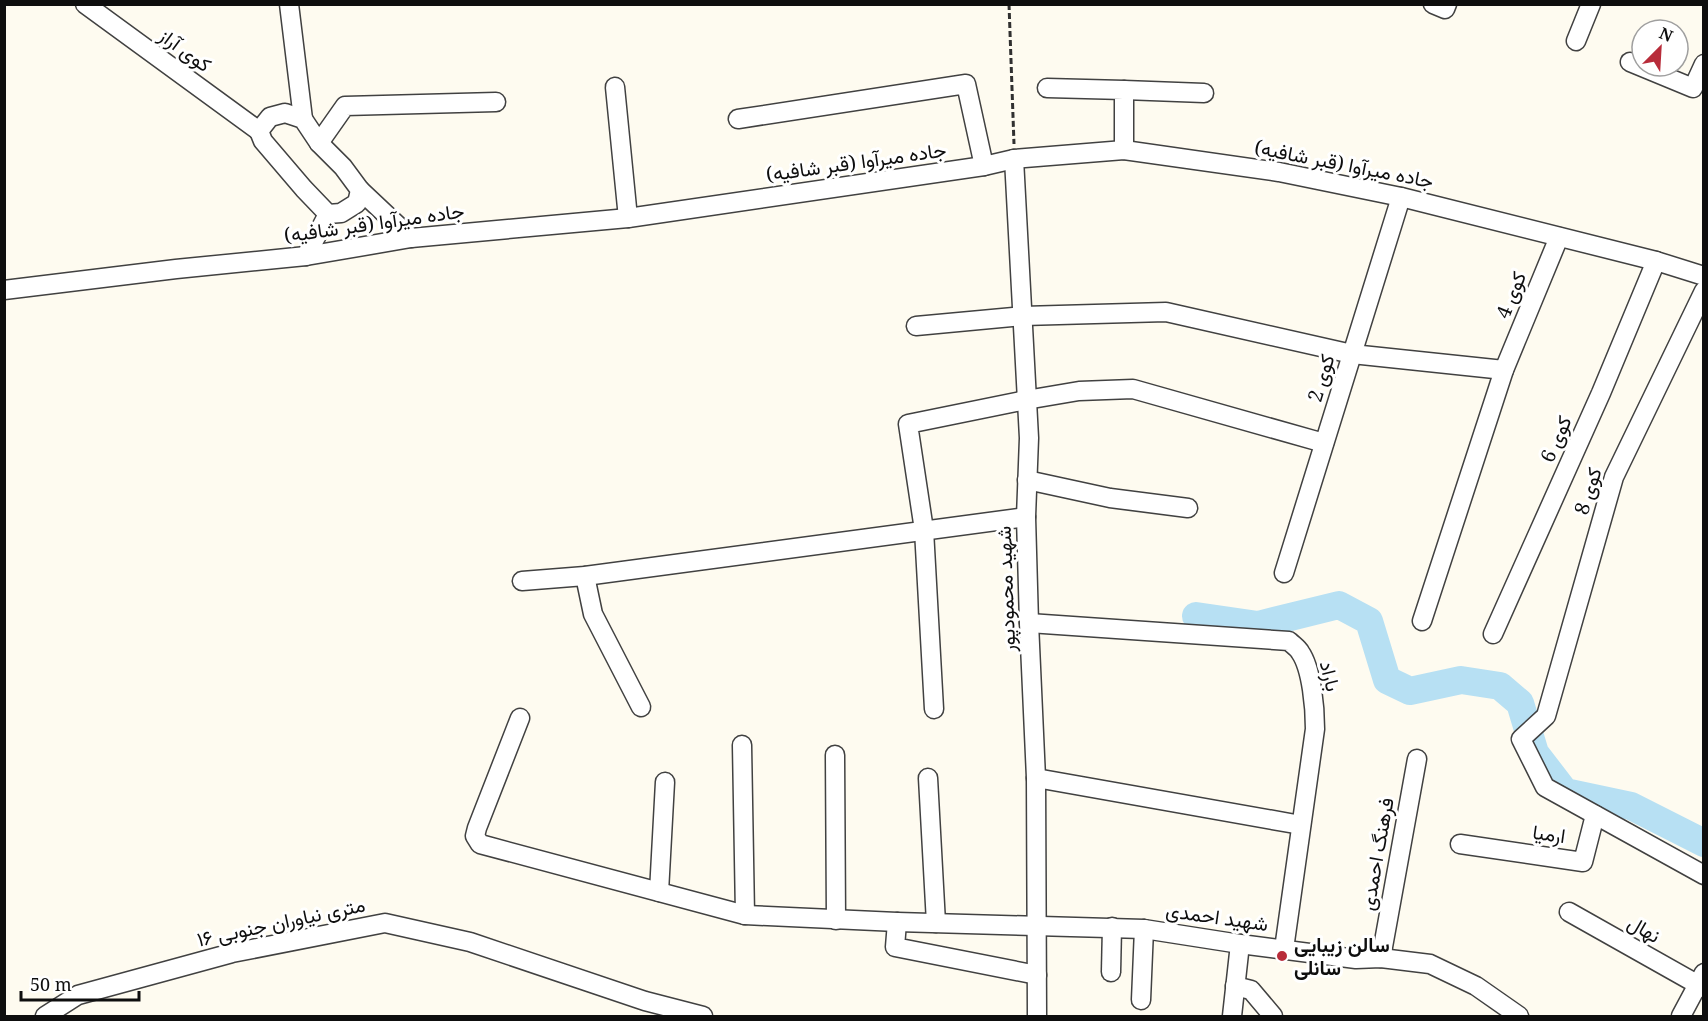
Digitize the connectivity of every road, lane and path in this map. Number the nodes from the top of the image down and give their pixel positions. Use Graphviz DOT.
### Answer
graph roads {
  1 [pos="85,4"];
  2 [pos="289,4"];
  3 [pos="1009,4"];
  4 [pos="1433,4"];
  5 [pos="1447,4"];
  6 [pos="1591,4"];
  7 [pos="1576,41"];
  8 [pos="1704,64"];
  9 [pos="1669,78"];
  10 [pos="615,87"];
  11 [pos="1047,88"];
  12 [pos="1124,90"];
  13 [pos="1204,93"];
  14 [pos="496,102"];
  15 [pos="303,119"];
  16 [pos="738,119"];
  17 [pos="259,131"];
  18 [pos="319,143"];
  19 [pos="1124,150"];
  20 [pos="1014,159"];
  21 [pos="984,166"];
  22 [pos="360,190"];
  23 [pos="1401,197"];
  24 [pos="328,214"];
  25 [pos="628,218"];
  26 [pos="1559,237"];
  27 [pos="411,238"];
  28 [pos="306,256"];
  29 [pos="1656,261"];
  30 [pos="1704,276"];
  31 [pos="4,290"];
  32 [pos="1704,291"];
  33 [pos="1023,316"];
  34 [pos="916,326"];
  35 [pos="1352,354"];
  36 [pos="1504,370"];
  37 [pos="1026,400"];
  38 [pos="1324,443"];
  39 [pos="1027,480"];
  40 [pos="1188,508"];
  41 [pos="1026,517"];
  42 [pos="924,530"];
  43 [pos="1284,573"];
  44 [pos="585,576"];
  45 [pos="522,581"];
  46 [pos="1422,621"];
  47 [pos="1029,623"];
  48 [pos="1493,634"];
  49 [pos="641,707"];
  50 [pos="934,709"];
  51 [pos="520,718"];
  52 [pos="742,745"];
  53 [pos="835,755"];
  54 [pos="1417,759"];
  55 [pos="928,778"];
  56 [pos="1036,778"];
  57 [pos="665,782"];
  58 [pos="1595,815"];
  59 [pos="1301,825"];
  60 [pos="1460,844"];
  61 [pos="1704,875"];
  62 [pos="659,892"];
  63 [pos="1569,912"];
  64 [pos="745,915"];
  65 [pos="836,920"];
  66 [pos="897,922"];
  67 [pos="936,923"];
  68 [pos="1037,927"];
  69 [pos="1112,927"];
  70 [pos="1144,929"];
  71 [pos="1240,944"];
  72 [pos="1284,949"];
  73 [pos="1381,958"];
  74 [pos="1111,972"];
  75 [pos="1037,975"];
  76 [pos="1701,982"];
  77 [pos="1235,986"];
  78 [pos="1141,1000"];
  79 [pos="646,1009"];
  80 [pos="45,1017"];
  81 [pos="703,1017"];
  82 [pos="1037,1017"];
  83 [pos="1232,1017"];
  84 [pos="1273,1017"];
  85 [pos="1519,1017"];
  86 [pos="1682,1017"];
  1 -- 17 [label="street, کوی آراز"];
  2 -- 15 [label="street"];
  3 -- 20 [label="path"];
  4 -- 5 [label="street"];
  6 -- 7 [label="street"];
  8 -- 9 [label="street"];
  10 -- 25 [label="street"];
  11 -- 12 [label="street"];
  12 -- 13 [label="street"];
  12 -- 19 [label="street"];
  14 -- 18 [label="street"];
  15 -- 17 [label="street"];
  15 -- 18 [label="street"];
  16 -- 21 [label="street"];
  17 -- 24 [label="street"];
  18 -- 22 [label="street"];
  19 -- 20 [label="street, جاده میرآوا (قبر شافیه)"];
  19 -- 23 [label="street, جاده میرآوا (قبر شافیه)"];
  20 -- 21 [label="street, جاده میرآوا (قبر شافیه)"];
  20 -- 33 [label="street, شهید محمودپور"];
  21 -- 25 [label="street, جاده میرآوا (قبر شافیه)"];
  22 -- 24 [label="street"];
  22 -- 27 [label="street"];
  23 -- 26 [label="street, جاده میرآوا (قبر شافیه)"];
  23 -- 35 [label="street, کوی 2"];
  24 -- 28 [label="street"];
  25 -- 27 [label="street, جاده میرآوا (قبر شافیه)"];
  26 -- 29 [label="street, جاده میرآوا (قبر شافیه)"];
  26 -- 36 [label="street, کوی 4"];
  27 -- 28 [label="street, جاده میرآوا (قبر شافیه)"];
  28 -- 31 [label="street, جاده میرآوا (قبر شافیه)"];
  29 -- 30 [label="street, جاده میرآوا (قبر شافیه)"];
  29 -- 48 [label="street, کوی 6"];
  32 -- 58 [label="street, کوی 8"];
  33 -- 34 [label="street"];
  33 -- 35 [label="street"];
  33 -- 37 [label="street, شهید محمودپور"];
  35 -- 36 [label="street"];
  35 -- 38 [label="street, کوی 2"];
  36 -- 46 [label="street, کوی 4"];
  37 -- 38 [label="street"];
  37 -- 39 [label="street, شهید محمودپور"];
  37 -- 42 [label="street"];
  38 -- 43 [label="street, کوی 2"];
  39 -- 40 [label="street"];
  39 -- 41 [label="street, شهید محمودپور"];
  41 -- 42 [label="street"];
  41 -- 47 [label="street, شهید محمودپور"];
  42 -- 44 [label="street"];
  42 -- 50 [label="street"];
  44 -- 45 [label="street"];
  44 -- 49 [label="street"];
  47 -- 56 [label="street, شهید محمودپور"];
  47 -- 59 [label="street, باراد"];
  51 -- 62 [label="street, شهید احمدی"];
  52 -- 64 [label="street"];
  53 -- 65 [label="street"];
  54 -- 73 [label="street, فرهنگ احمدی"];
  55 -- 67 [label="street"];
  56 -- 59 [label="street"];
  56 -- 68 [label="street, شهید محمودپور"];
  57 -- 62 [label="street"];
  58 -- 60 [label="street, ارمیا"];
  58 -- 61 [label="street"];
  59 -- 72 [label="street, باراد"];
  62 -- 64 [label="street, شهید احمدی"];
  63 -- 76 [label="street, نهال"];
  64 -- 65 [label="street, شهید احمدی"];
  65 -- 66 [label="street, شهید احمدی"];
  66 -- 67 [label="street, شهید احمدی"];
  66 -- 75 [label="street"];
  67 -- 68 [label="street, شهید احمدی"];
  68 -- 69 [label="street, شهید احمدی"];
  68 -- 75 [label="street, شهید محمودپور"];
  69 -- 70 [label="street, شهید احمدی"];
  69 -- 74 [label="street"];
  70 -- 71 [label="street, شهید احمدی"];
  70 -- 78 [label="street"];
  71 -- 72 [label="street, شهید احمدی"];
  71 -- 77 [label="street"];
  72 -- 73 [label="street, شهید احمدی"];
  73 -- 85 [label="street, شهید احمدی"];
  75 -- 82 [label="street, شهید محمودپور"];
  76 -- 86 [label="street"];
  77 -- 83 [label="street"];
  77 -- 84 [label="street"];
  79 -- 80 [label="street, ۱۶ متری نیاوران جنوبی"];
  79 -- 81 [label="street, ۱۶ متری نیاوران جنوبی"];
}
